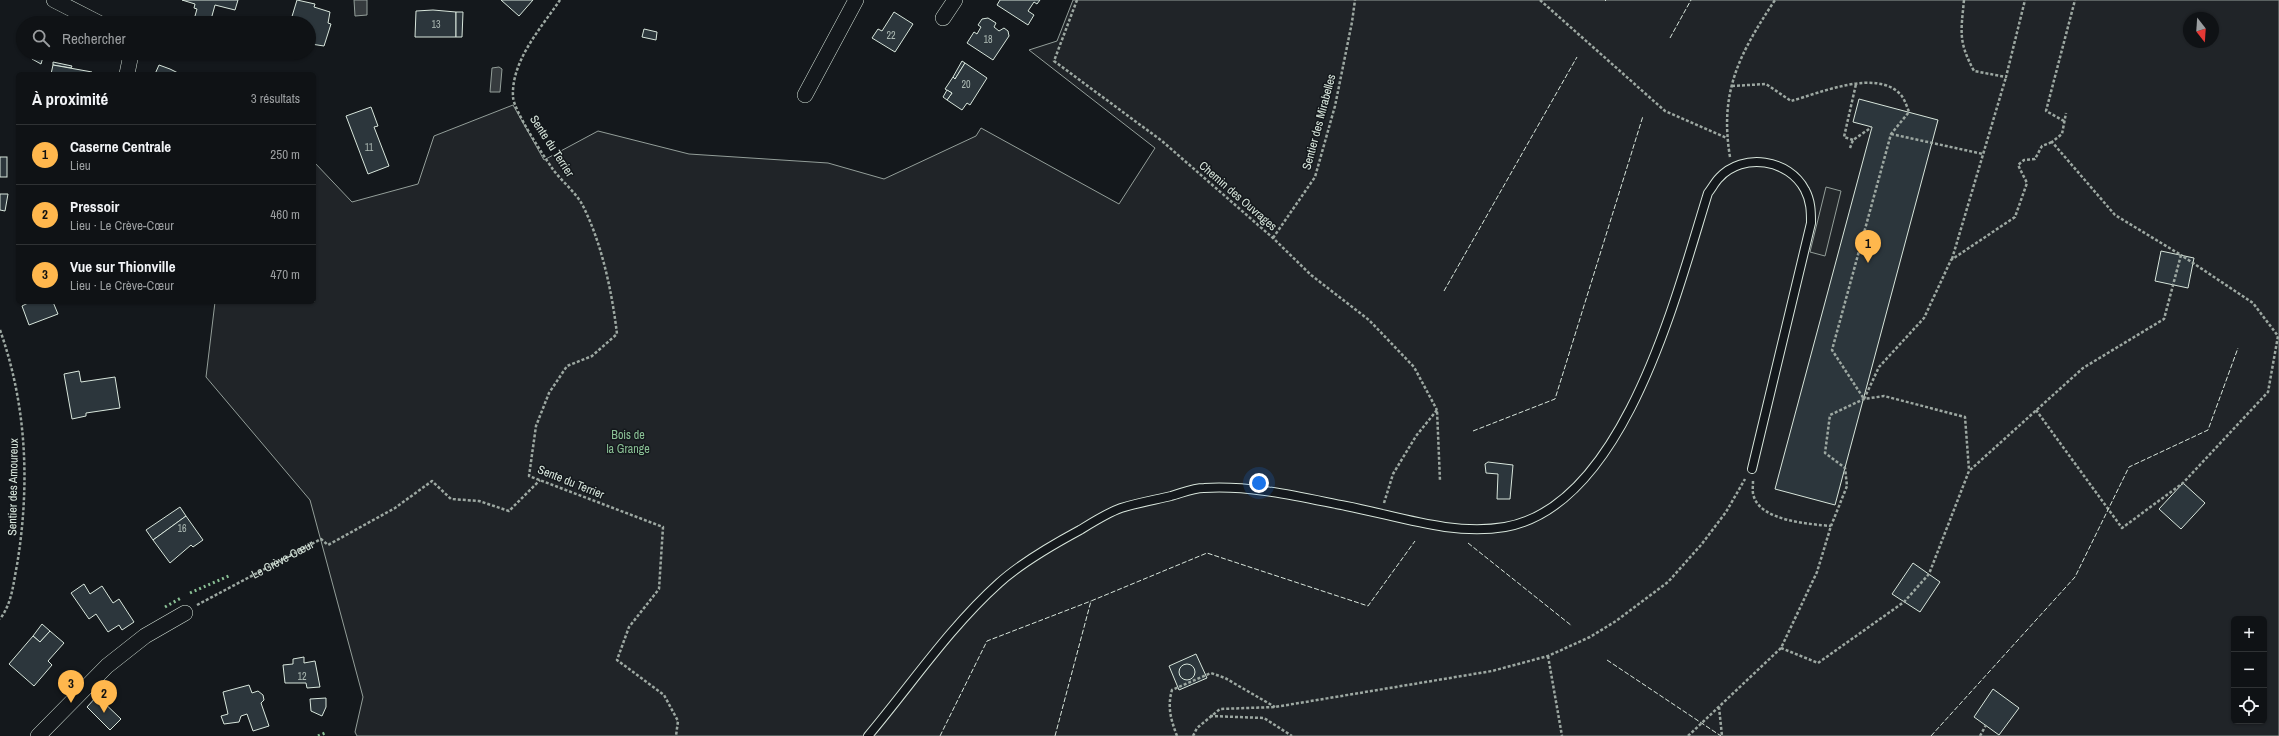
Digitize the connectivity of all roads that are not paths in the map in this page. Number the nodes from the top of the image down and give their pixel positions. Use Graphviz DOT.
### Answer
graph roads {
  1 [pos="54,0"];
  2 [pos="856,0"];
  3 [pos="955,0"];
  4 [pos="85,16"];
  5 [pos="943,18"];
  6 [pos="130,60"];
  7 [pos="127,72"];
  8 [pos="806,95"];
  9 [pos="1752,469"];
  10 [pos="185,613"];
  11 [pos="38,736"];
  12 [pos="868,736"];
  1 -- 4 [label="street"];
  2 -- 8 [label="street"];
  3 -- 5 [label="street"];
  6 -- 7 [label="street"];
  9 -- 12 [label="lane"];
  10 -- 11 [label="street"];
}
